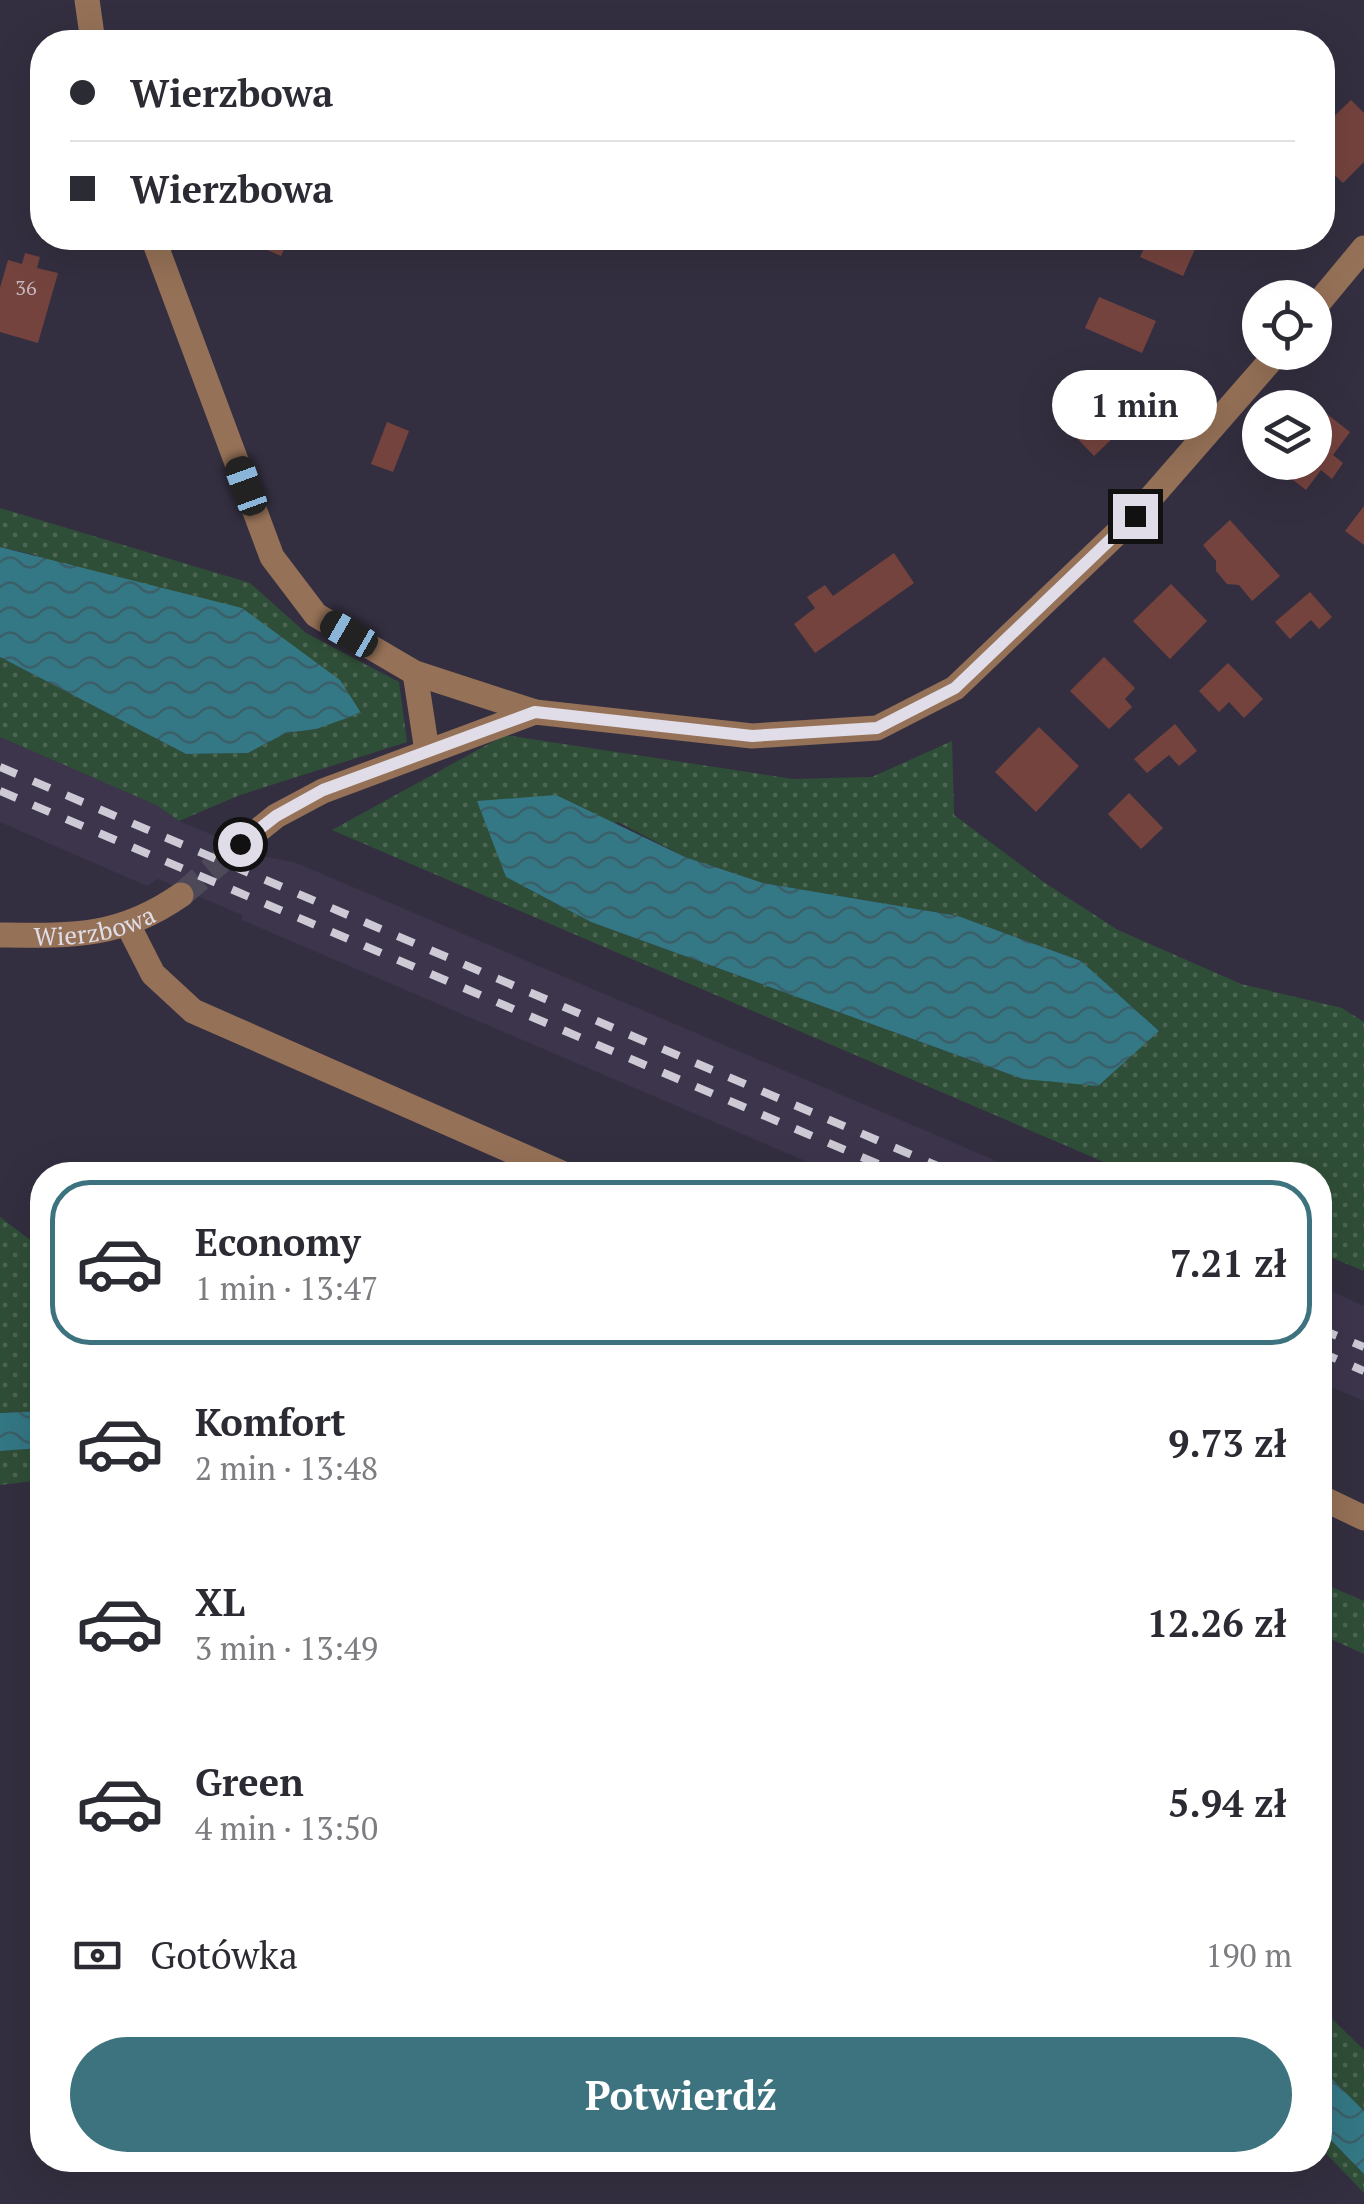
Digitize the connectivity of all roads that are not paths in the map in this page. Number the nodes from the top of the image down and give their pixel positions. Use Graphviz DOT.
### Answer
graph roads {
  1 [pos="87,0"];
  2 [pos="92,30"];
  3 [pos="1364,248"];
  4 [pos="157,250"];
  5 [pos="1332,287"];
  6 [pos="1262,370"];
  7 [pos="415,673"];
  8 [pos="535,712"];
  9 [pos="427,751"];
  10 [pos="240,844"];
  11 [pos="181,895"];
  12 [pos="128,926"];
  13 [pos="0,934"];
  14 [pos="536,1162"];
  15 [pos="1332,1503"];
  16 [pos="1364,1518"];
  1 -- 2 [label="street"];
  3 -- 5 [label="street"];
  4 -- 7 [label="street"];
  6 -- 8 [label="street"];
  7 -- 8 [label="street"];
  7 -- 9 [label="street"];
  8 -- 9 [label="street"];
  9 -- 10 [label="street"];
  11 -- 12 [label="street, Wierzbowa"];
  12 -- 13 [label="street, Wierzbowa"];
  12 -- 14 [label="street"];
  15 -- 16 [label="street"];
}
